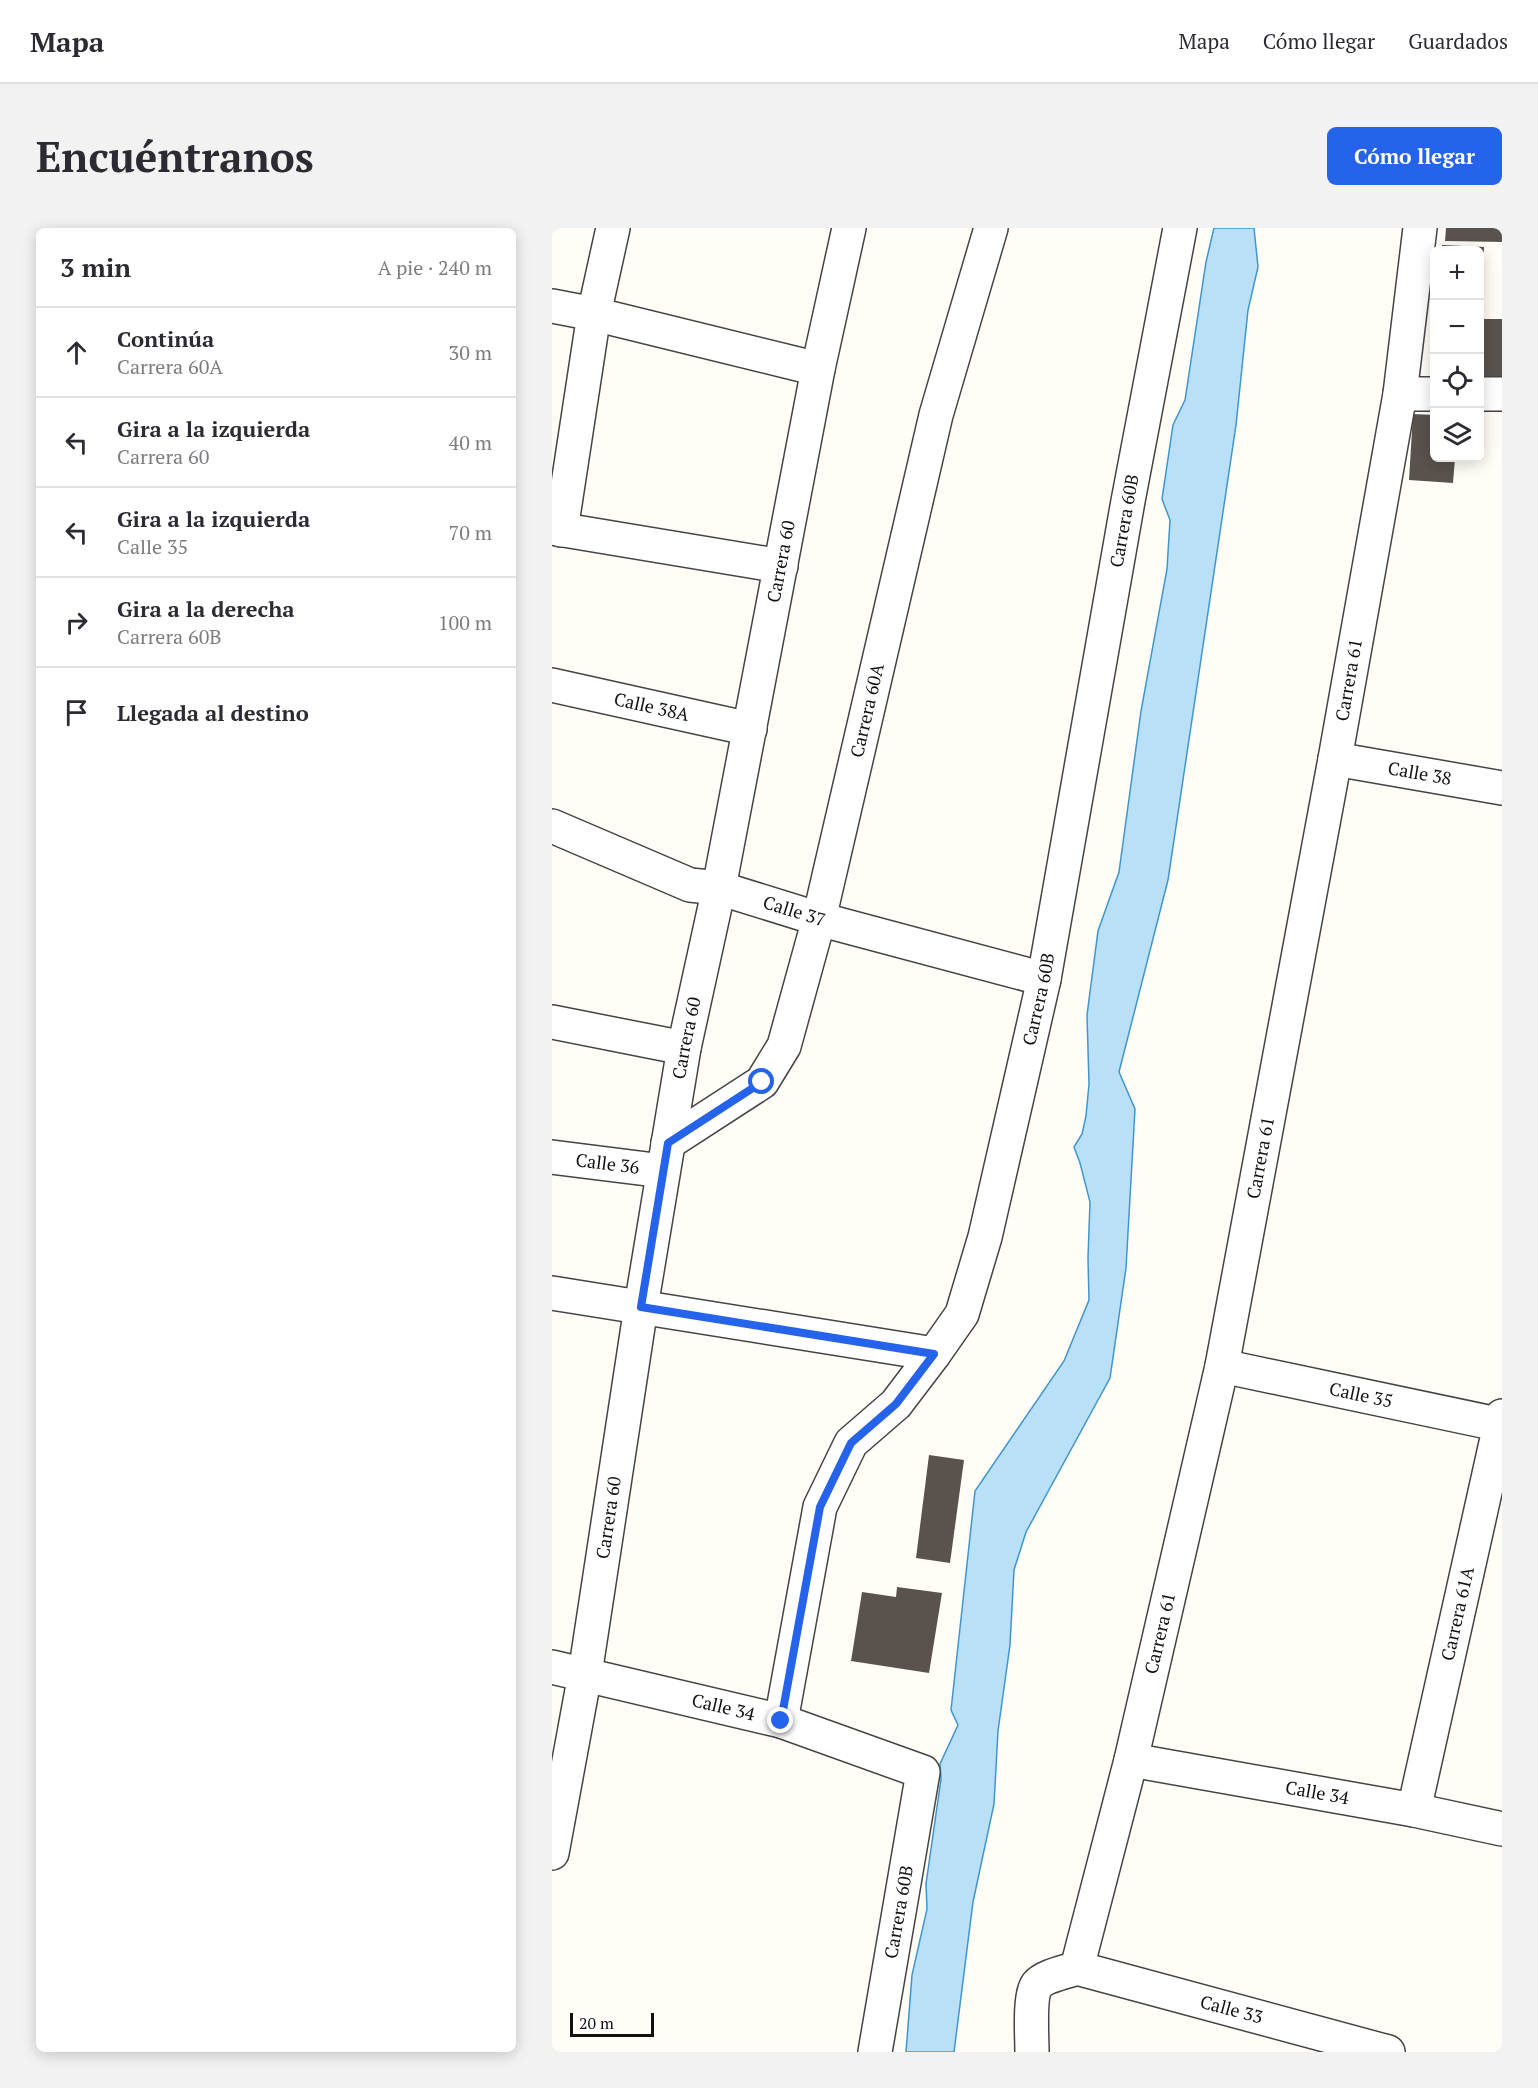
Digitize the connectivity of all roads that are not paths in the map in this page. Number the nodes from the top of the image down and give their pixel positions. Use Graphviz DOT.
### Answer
graph roads {
  1 [pos="613,228"];
  2 [pos="849,228"];
  3 [pos="991,228"];
  4 [pos="1180,228"];
  5 [pos="1420,228"];
  6 [pos="552,306"];
  7 [pos="594,314"];
  8 [pos="818,369"];
  9 [pos="1400,394"];
  10 [pos="1430,394"];
  11 [pos="1484,394"];
  12 [pos="1502,394"];
  13 [pos="557,529"];
  14 [pos="781,566"];
  15 [pos="552,685"];
  16 [pos="750,729"];
  17 [pos="1335,759"];
  18 [pos="1502,788"];
  19 [pos="552,826"];
  20 [pos="719,888"];
  21 [pos="819,919"];
  22 [pos="1044,979"];
  23 [pos="552,1022"];
  24 [pos="684,1048"];
  25 [pos="552,1157"];
  26 [pos="666,1157"];
  27 [pos="552,1293"];
  28 [pos="641,1307"];
  29 [pos="934,1354"];
  30 [pos="1222,1365"];
  31 [pos="1501,1422"];
  32 [pos="552,1667"];
  33 [pos="585,1674"];
  34 [pos="781,1721"];
  35 [pos="1131,1760"];
  36 [pos="923,1772"];
  37 [pos="1414,1810"];
  38 [pos="1502,1829"];
  39 [pos="552,1853"];
  40 [pos="1077,1968"];
  41 [pos="875,2052"];
  42 [pos="1032,2052"];
  43 [pos="1388,2052"];
  1 -- 7 [label="street"];
  2 -- 8 [label="street, Carrera 60"];
  3 -- 21 [label="street, Carrera 60A"];
  4 -- 22 [label="street, Carrera 60B"];
  5 -- 9 [label="street, Carrera 61"];
  6 -- 7 [label="street"];
  7 -- 8 [label="street"];
  7 -- 13 [label="street"];
  8 -- 14 [label="street, Carrera 60"];
  9 -- 10 [label="street"];
  9 -- 17 [label="street, Carrera 61"];
  11 -- 12 [label="street"];
  13 -- 14 [label="street"];
  14 -- 16 [label="street, Carrera 60"];
  15 -- 16 [label="street, Calle 38A"];
  16 -- 20 [label="street, Carrera 60"];
  17 -- 18 [label="street, Calle 38"];
  17 -- 30 [label="street, Carrera 61"];
  19 -- 20 [label="street, Calle 37"];
  20 -- 21 [label="street, Calle 37"];
  20 -- 24 [label="street, Carrera 60"];
  21 -- 22 [label="street, Calle 37"];
  21 -- 26 [label="street, Carrera 60A"];
  22 -- 29 [label="street, Carrera 60B"];
  23 -- 24 [label="street"];
  24 -- 26 [label="street, Carrera 60"];
  25 -- 26 [label="street, Calle 36"];
  26 -- 28 [label="street, Carrera 60"];
  27 -- 28 [label="street"];
  28 -- 29 [label="street"];
  28 -- 33 [label="street, Carrera 60"];
  29 -- 34 [label="street, Carrera 60B"];
  30 -- 31 [label="street, Calle 35"];
  30 -- 35 [label="street, Carrera 61"];
  31 -- 37 [label="street, Carrera 61A"];
  32 -- 33 [label="street, Calle 34"];
  33 -- 34 [label="street, Calle 34"];
  33 -- 39 [label="street, Carrera 60"];
  34 -- 36 [label="street, Calle 34"];
  35 -- 37 [label="street, Calle 34"];
  35 -- 40 [label="street, Carrera 61"];
  36 -- 41 [label="street, Carrera 60B"];
  37 -- 38 [label="street, Calle 34"];
  40 -- 42 [label="street"];
  40 -- 43 [label="street, Calle 33"];
}
